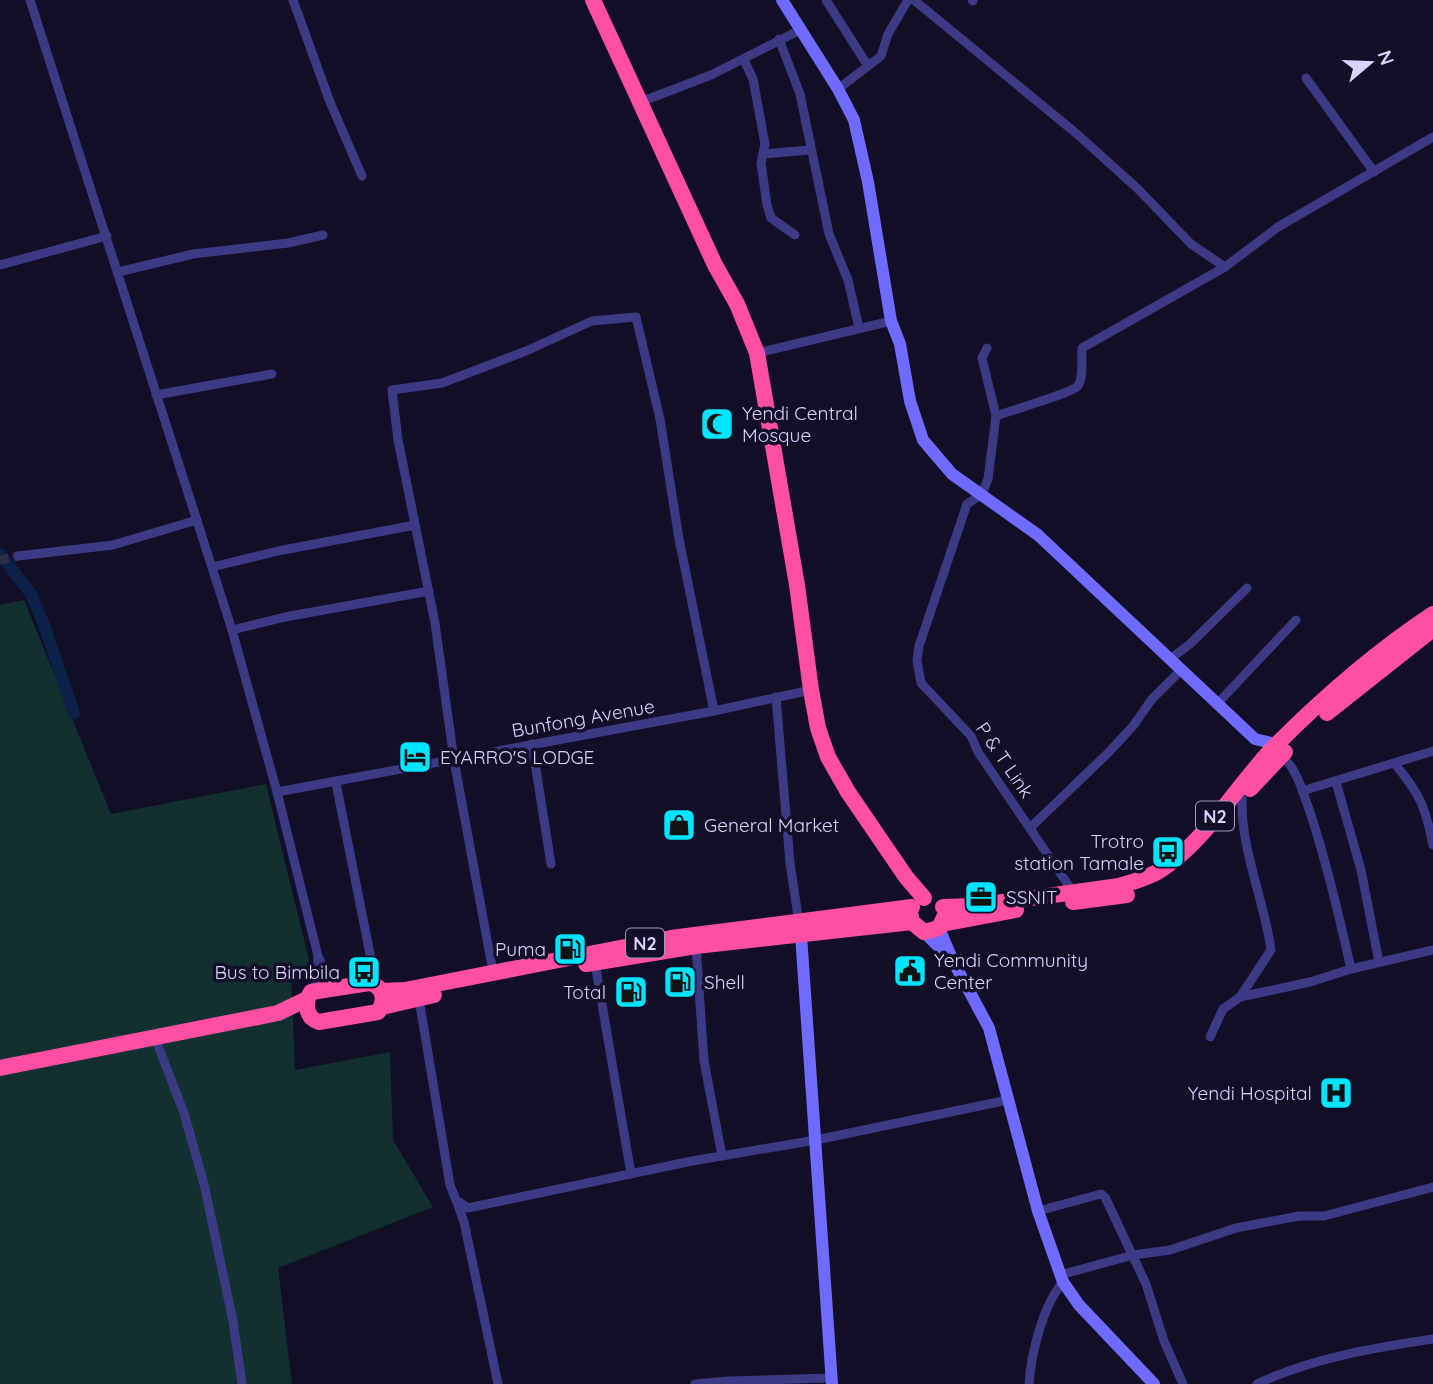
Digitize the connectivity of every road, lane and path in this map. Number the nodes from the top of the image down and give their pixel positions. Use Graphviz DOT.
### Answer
graph roads {
  1 [pos="30,0"];
  2 [pos="293,0"];
  3 [pos="593,0"];
  4 [pos="782,0"];
  5 [pos="826,0"];
  6 [pos="911,0"];
  7 [pos="802,29"];
  8 [pos="779,39"];
  9 [pos="744,60"];
  10 [pos="869,66"];
  11 [pos="1307,78"];
  12 [pos="838,89"];
  13 [pos="638,103"];
  14 [pos="1433,137"];
  15 [pos="810,150"];
  16 [pos="763,154"];
  17 [pos="1374,172"];
  18 [pos="362,176"];
  19 [pos="323,235"];
  20 [pos="794,235"];
  21 [pos="107,236"];
  22 [pos="0,265"];
  23 [pos="1225,267"];
  24 [pos="118,272"];
  25 [pos="891,321"];
  26 [pos="859,328"];
  27 [pos="987,348"];
  28 [pos="757,353"];
  29 [pos="272,374"];
  30 [pos="156,395"];
  31 [pos="996,416"];
  32 [pos="982,494"];
  33 [pos="197,520"];
  34 [pos="415,525"];
  35 [pos="18,556"];
  36 [pos="212,567"];
  37 [pos="1247,588"];
  38 [pos="429,591"];
  39 [pos="1433,614"];
  40 [pos="1296,620"];
  41 [pos="1433,629"];
  42 [pos="232,630"];
  43 [pos="1170,659"];
  44 [pos="1181,670"];
  45 [pos="811,690"];
  46 [pos="776,697"];
  47 [pos="1217,704"];
  48 [pos="715,711"];
  49 [pos="1255,739"];
  50 [pos="532,744"];
  51 [pos="1277,749"];
  52 [pos="1433,751"];
  53 [pos="454,760"];
  54 [pos="1259,763"];
  55 [pos="1395,764"];
  56 [pos="1336,782"];
  57 [pos="335,783"];
  58 [pos="1303,791"];
  59 [pos="277,792"];
  60 [pos="1242,799"];
  61 [pos="1031,827"];
  62 [pos="1433,845"];
  63 [pos="551,864"];
  64 [pos="1073,892"];
  65 [pos="926,915"];
  66 [pos="800,929"];
  67 [pos="696,946"];
  68 [pos="1433,950"];
  69 [pos="318,956"];
  70 [pos="371,959"];
  71 [pos="1379,962"];
  72 [pos="595,963"];
  73 [pos="1351,969"];
  74 [pos="493,972"];
  75 [pos="333,988"];
  76 [pos="311,995"];
  77 [pos="1240,997"];
  78 [pos="381,999"];
  79 [pos="419,999"];
  80 [pos="278,1013"];
  81 [pos="311,1018"];
  82 [pos="1210,1037"];
  83 [pos="155,1038"];
  84 [pos="0,1068"];
  85 [pos="1008,1100"];
  86 [pos="816,1140"];
  87 [pos="722,1156"];
  88 [pos="631,1174"];
  89 [pos="1433,1187"];
  90 [pos="456,1200"];
  91 [pos="1038,1211"];
  92 [pos="1133,1255"];
  93 [pos="1061,1278"];
  94 [pos="1433,1339"];
  95 [pos="831,1381"];
  96 [pos="243,1384"];
  97 [pos="498,1384"];
  98 [pos="695,1384"];
  99 [pos="1029,1384"];
  100 [pos="1154,1384"];
  101 [pos="1182,1384"];
  102 [pos="1257,1384"];
  1 -- 21 [label="street"];
  2 -- 18 [label="street"];
  3 -- 13 [label="highway"];
  4 -- 7 [label="street"];
  5 -- 10 [label="street"];
  6 -- 10 [label="street"];
  6 -- 23 [label="street"];
  7 -- 8 [label="street"];
  7 -- 12 [label="street"];
  8 -- 9 [label="street"];
  8 -- 15 [label="street"];
  9 -- 13 [label="street"];
  9 -- 16 [label="street"];
  10 -- 12 [label="street"];
  11 -- 17 [label="street"];
  12 -- 25 [label="street"];
  13 -- 28 [label="highway"];
  14 -- 17 [label="street"];
  15 -- 16 [label="street"];
  15 -- 26 [label="street"];
  16 -- 20 [label="street"];
  17 -- 23 [label="street"];
  19 -- 24 [label="street"];
  21 -- 22 [label="street"];
  21 -- 24 [label="street"];
  23 -- 31 [label="street"];
  24 -- 30 [label="street"];
  25 -- 26 [label="street"];
  25 -- 32 [label="street"];
  26 -- 28 [label="street"];
  27 -- 31 [label="street"];
  28 -- 45 [label="highway"];
  29 -- 30 [label="street"];
  30 -- 33 [label="street"];
  31 -- 32 [label="street"];
  32 -- 43 [label="street"];
  32 -- 61 [label="street, P & T Link"];
  33 -- 35 [label="street"];
  33 -- 36 [label="street"];
  34 -- 36 [label="street"];
  34 -- 38 [label="street"];
  34 -- 48 [label="street"];
  36 -- 42 [label="street"];
  37 -- 43 [label="street"];
  38 -- 42 [label="street"];
  38 -- 53 [label="street"];
  39 -- 51 [label="highway, N2"];
  40 -- 47 [label="street"];
  41 -- 51 [label="highway, N2"];
  42 -- 59 [label="street"];
  43 -- 44 [label="street"];
  44 -- 47 [label="street"];
  44 -- 61 [label="street"];
  45 -- 46 [label="street, Bunfong Avenue"];
  45 -- 65 [label="highway"];
  46 -- 48 [label="street, Bunfong Avenue"];
  46 -- 66 [label="street"];
  47 -- 49 [label="street"];
  48 -- 50 [label="street, Bunfong Avenue"];
  49 -- 51 [label="street"];
  49 -- 54 [label="street"];
  50 -- 53 [label="street, Bunfong Avenue"];
  50 -- 63 [label="street"];
  51 -- 54 [label="highway, N2"];
  51 -- 58 [label="street"];
  51 -- 60 [label="highway, N2"];
  52 -- 55 [label="street"];
  53 -- 57 [label="street, Bunfong Avenue"];
  53 -- 74 [label="street"];
  54 -- 64 [label="highway, N2"];
  55 -- 56 [label="street"];
  55 -- 62 [label="street"];
  56 -- 58 [label="street"];
  56 -- 71 [label="street"];
  57 -- 59 [label="street, Bunfong Avenue"];
  57 -- 70 [label="street"];
  58 -- 73 [label="street"];
  59 -- 69 [label="street"];
  60 -- 65 [label="highway, N2"];
  60 -- 77 [label="street"];
  61 -- 64 [label="street, P & T Link"];
  64 -- 65 [label="highway, N2"];
  65 -- 66 [label="highway, N2"];
  65 -- 85 [label="street"];
  66 -- 67 [label="highway, N2"];
  66 -- 74 [label="highway, N2"];
  66 -- 86 [label="street"];
  67 -- 72 [label="highway, N2"];
  67 -- 87 [label="street"];
  68 -- 71 [label="street"];
  69 -- 75 [label="street"];
  69 -- 76 [label="street"];
  71 -- 73 [label="street"];
  72 -- 79 [label="highway, N2"];
  72 -- 88 [label="street"];
  73 -- 77 [label="street"];
  74 -- 78 [label="highway, N2"];
  75 -- 76 [label="highway"];
  75 -- 78 [label="highway"];
  76 -- 80 [label="highway"];
  76 -- 81 [label="highway"];
  77 -- 82 [label="street"];
  78 -- 79 [label="highway, N2"];
  78 -- 81 [label="highway"];
  79 -- 90 [label="street"];
  80 -- 81 [label="highway"];
  80 -- 83 [label="highway"];
  83 -- 84 [label="highway"];
  83 -- 96 [label="street"];
  85 -- 86 [label="street"];
  85 -- 91 [label="street"];
  86 -- 87 [label="street"];
  86 -- 95 [label="street"];
  87 -- 88 [label="street"];
  88 -- 90 [label="street"];
  89 -- 92 [label="street"];
  90 -- 97 [label="street"];
  91 -- 92 [label="street"];
  91 -- 93 [label="street"];
  92 -- 93 [label="street"];
  92 -- 101 [label="street"];
  93 -- 99 [label="street"];
  93 -- 100 [label="street"];
  94 -- 102 [label="street"];
  95 -- 98 [label="street"];
}
